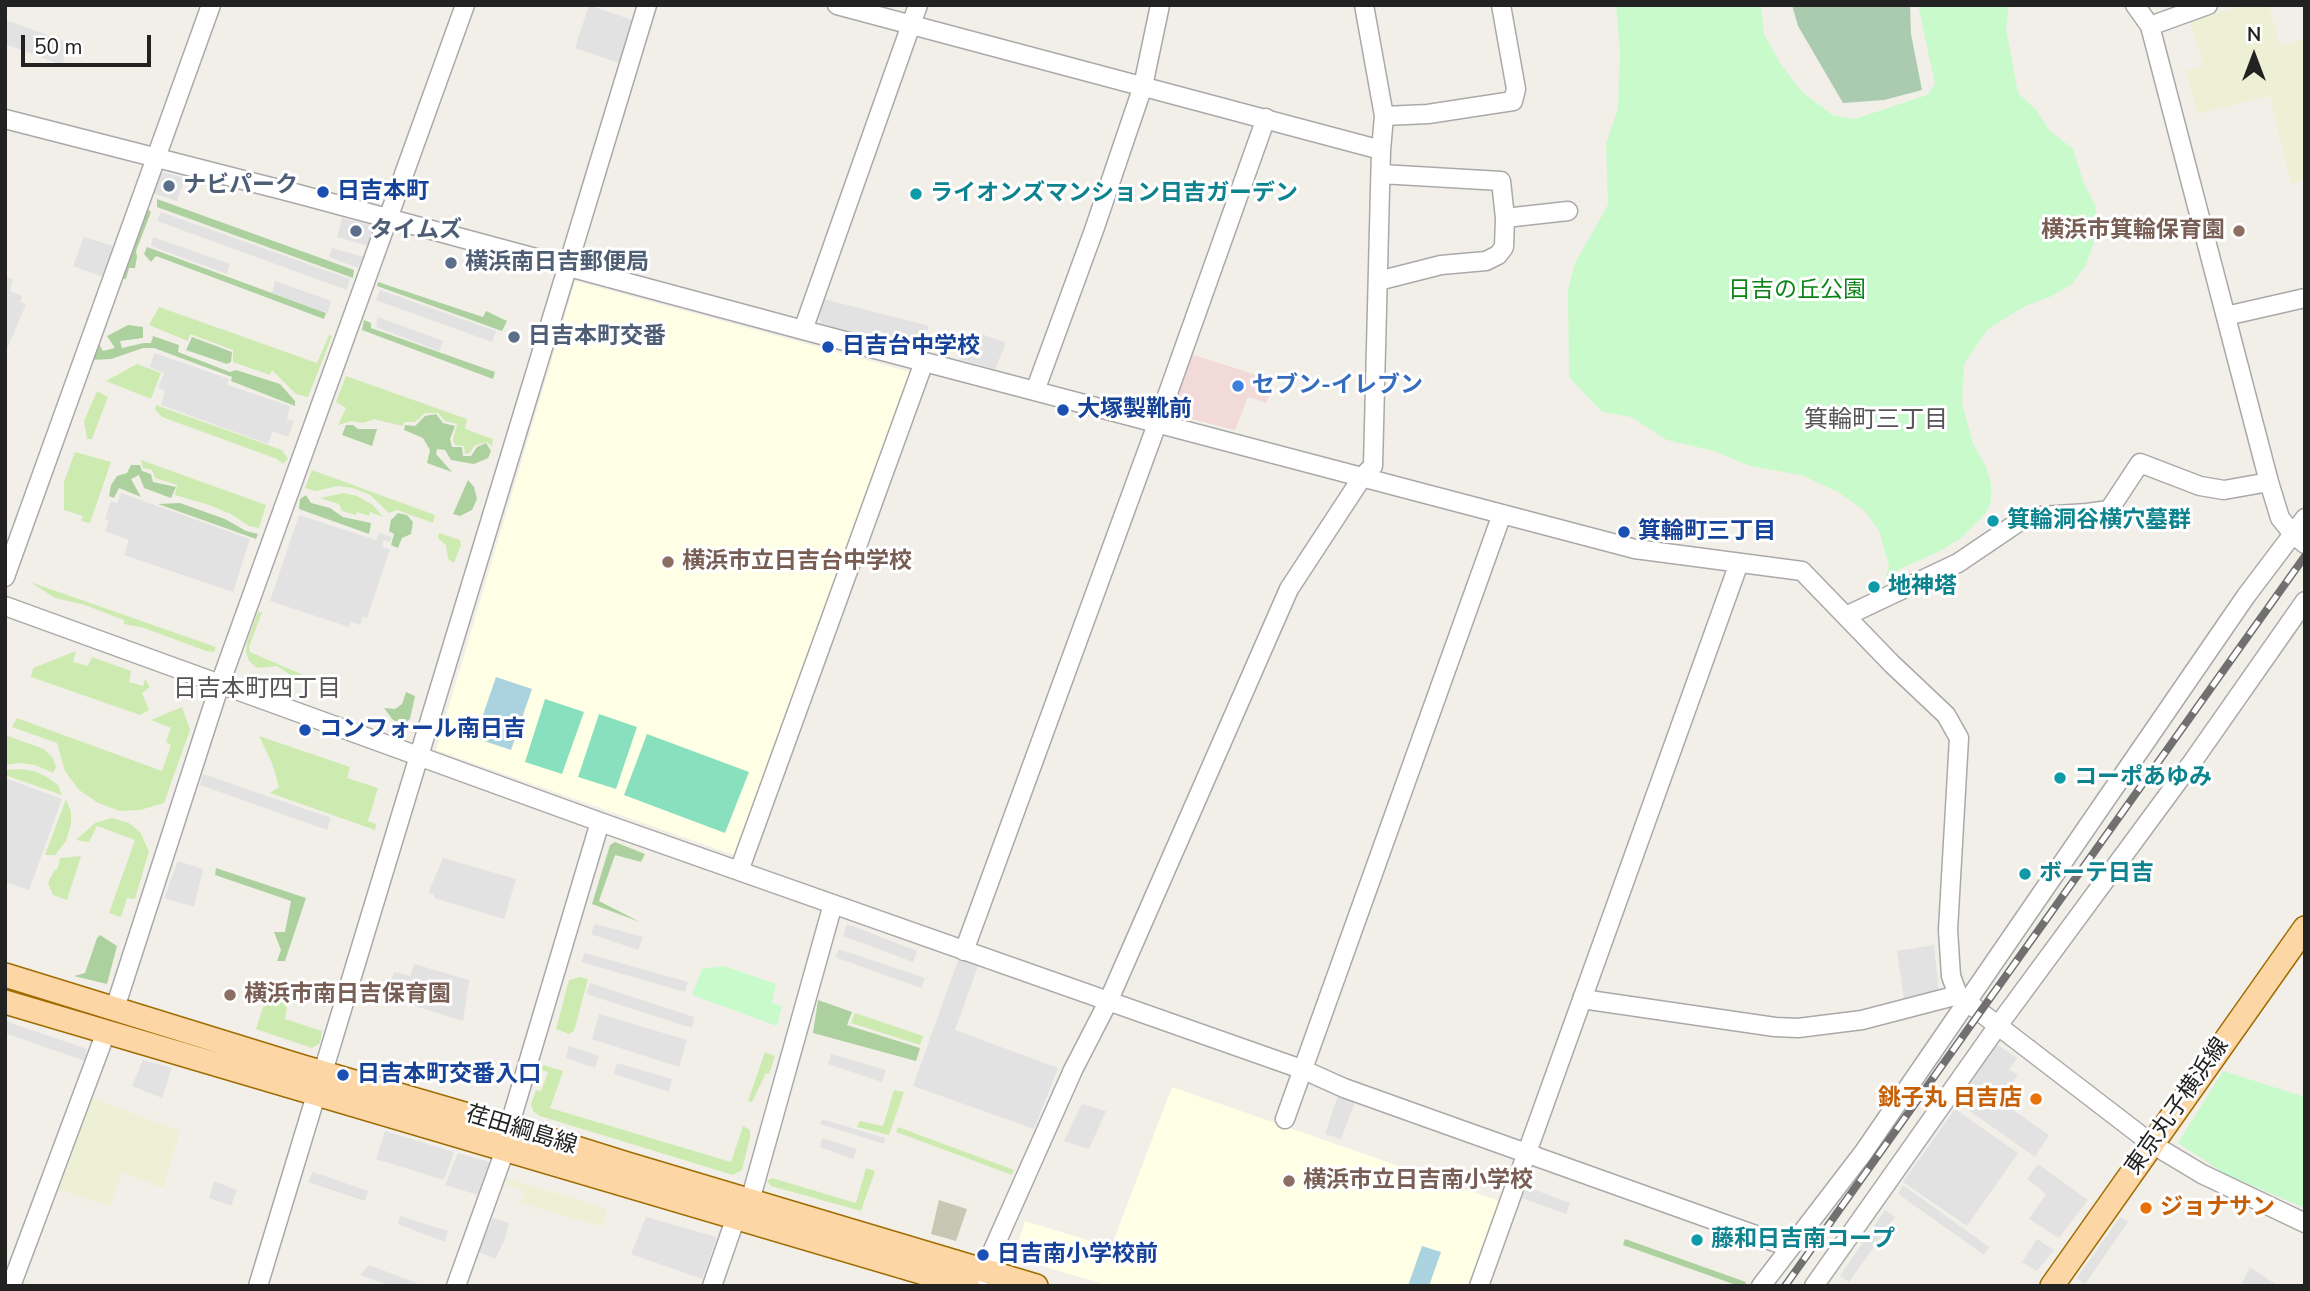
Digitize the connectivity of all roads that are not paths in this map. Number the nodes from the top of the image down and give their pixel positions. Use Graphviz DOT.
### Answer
graph roads {
  1 [pos="211,5"];
  2 [pos="465,5"];
  3 [pos="648,5"];
  4 [pos="837,5"];
  5 [pos="918,5"];
  6 [pos="1160,5"];
  7 [pos="1364,5"];
  8 [pos="1501,5"];
  9 [pos="2135,5"];
  10 [pos="2208,5"];
  11 [pos="911,25"];
  12 [pos="2150,26"];
  13 [pos="1143,86"];
  14 [pos="1384,116"];
  15 [pos="1266,118"];
  16 [pos="5,119"];
  17 [pos="1381,150"];
  18 [pos="155,159"];
  19 [pos="1381,174"];
  20 [pos="1568,212"];
  21 [pos="389,218"];
  22 [pos="1505,218"];
  23 [pos="568,266"];
  24 [pos="1378,281"];
  25 [pos="2305,298"];
  26 [pos="2226,316"];
  27 [pos="803,330"];
  28 [pos="924,362"];
  29 [pos="1035,390"];
  30 [pos="1157,424"];
  31 [pos="1363,476"];
  32 [pos="2269,482"];
  33 [pos="1502,514"];
  34 [pos="2305,518"];
  35 [pos="2299,539"];
  36 [pos="1739,563"];
  37 [pos="5,577"];
  38 [pos="2305,601"];
  39 [pos="5,606"];
  40 [pos="1846,616"];
  41 [pos="220,684"];
  42 [pos="421,757"];
  43 [pos="600,822"];
  44 [pos="739,871"];
  45 [pos="833,904"];
  46 [pos="2305,928"];
  47 [pos="964,951"];
  48 [pos="5,975"];
  49 [pos="1582,999"];
  50 [pos="1963,999"];
  51 [pos="5,1002"];
  52 [pos="1108,1002"];
  53 [pos="115,1008"];
  54 [pos="1997,1027"];
  55 [pos="106,1032"];
  56 [pos="1304,1070"];
  57 [pos="324,1072"];
  58 [pos="317,1095"];
  59 [pos="1285,1119"];
  60 [pos="509,1127"];
  61 [pos="2152,1144"];
  62 [pos="505,1150"];
  63 [pos="1527,1154"];
  64 [pos="743,1209"];
  65 [pos="2305,1223"];
  66 [pos="1789,1247"];
  67 [pos="976,1281"];
  68 [pos="11,1286"];
  69 [pos="258,1286"];
  70 [pos="456,1286"];
  71 [pos="712,1286"];
  72 [pos="1036,1286"];
  73 [pos="1479,1286"];
  74 [pos="1761,1286"];
  75 [pos="1814,1286"];
  76 [pos="2052,1286"];
  1 -- 18 [label="street"];
  2 -- 21 [label="street"];
  3 -- 23 [label="street"];
  4 -- 11 [label="street"];
  5 -- 11 [label="street"];
  6 -- 13 [label="street"];
  7 -- 14 [label="street"];
  8 -- 14 [label="street"];
  9 -- 12 [label="street"];
  10 -- 12 [label="street"];
  11 -- 13 [label="street"];
  11 -- 27 [label="street"];
  12 -- 26 [label="street"];
  13 -- 15 [label="street"];
  13 -- 29 [label="street"];
  14 -- 17 [label="street"];
  15 -- 17 [label="street"];
  15 -- 30 [label="street"];
  16 -- 18 [label="street"];
  17 -- 19 [label="street"];
  18 -- 21 [label="street"];
  18 -- 37 [label="street"];
  19 -- 22 [label="street"];
  19 -- 24 [label="street"];
  20 -- 22 [label="street"];
  21 -- 23 [label="street"];
  21 -- 41 [label="street"];
  22 -- 24 [label="street"];
  23 -- 27 [label="street"];
  23 -- 42 [label="street"];
  24 -- 31 [label="street"];
  25 -- 26 [label="street"];
  26 -- 32 [label="street"];
  27 -- 28 [label="street"];
  28 -- 29 [label="street"];
  28 -- 44 [label="street"];
  29 -- 30 [label="street"];
  30 -- 31 [label="street"];
  30 -- 47 [label="street"];
  31 -- 33 [label="street"];
  31 -- 52 [label="street"];
  32 -- 35 [label="street"];
  32 -- 40 [label="street"];
  33 -- 36 [label="street"];
  33 -- 56 [label="street"];
  34 -- 35 [label="street"];
  35 -- 50 [label="street"];
  36 -- 40 [label="street"];
  36 -- 49 [label="street"];
  38 -- 54 [label="street"];
  39 -- 41 [label="street"];
  40 -- 50 [label="street"];
  41 -- 42 [label="street"];
  41 -- 53 [label="street"];
  42 -- 43 [label="street"];
  42 -- 57 [label="street"];
  43 -- 44 [label="street"];
  43 -- 60 [label="street"];
  44 -- 45 [label="street"];
  45 -- 47 [label="street"];
  45 -- 64 [label="street"];
  46 -- 61 [label="main road, 東京丸子横浜線"];
  47 -- 52 [label="street"];
  48 -- 53 [label="main road, 荏田綱島線"];
  49 -- 50 [label="street"];
  49 -- 63 [label="street"];
  50 -- 54 [label="street"];
  50 -- 66 [label="street"];
  51 -- 55 [label="main road, 荏田綱島線"];
  52 -- 56 [label="street"];
  52 -- 67 [label="street"];
  53 -- 57 [label="main road, 荏田綱島線"];
  54 -- 61 [label="street"];
  54 -- 75 [label="street"];
  55 -- 58 [label="main road, 荏田綱島線"];
  55 -- 68 [label="street"];
  56 -- 59 [label="street"];
  56 -- 63 [label="street"];
  57 -- 58 [label="street"];
  57 -- 60 [label="main road, 荏田綱島線"];
  58 -- 62 [label="main road, 荏田綱島線"];
  58 -- 69 [label="street"];
  60 -- 64 [label="main road, 荏田綱島線"];
  61 -- 65 [label="street"];
  61 -- 76 [label="main road, 東京丸子横浜線"];
  62 -- 64 [label="main road, 荏田綱島線"];
  62 -- 70 [label="street"];
  63 -- 66 [label="street"];
  63 -- 73 [label="street"];
  64 -- 67 [label="main road, 荏田綱島線"];
  64 -- 71 [label="street"];
  66 -- 74 [label="street"];
  67 -- 72 [label="main road, 荏田綱島線"];
}
